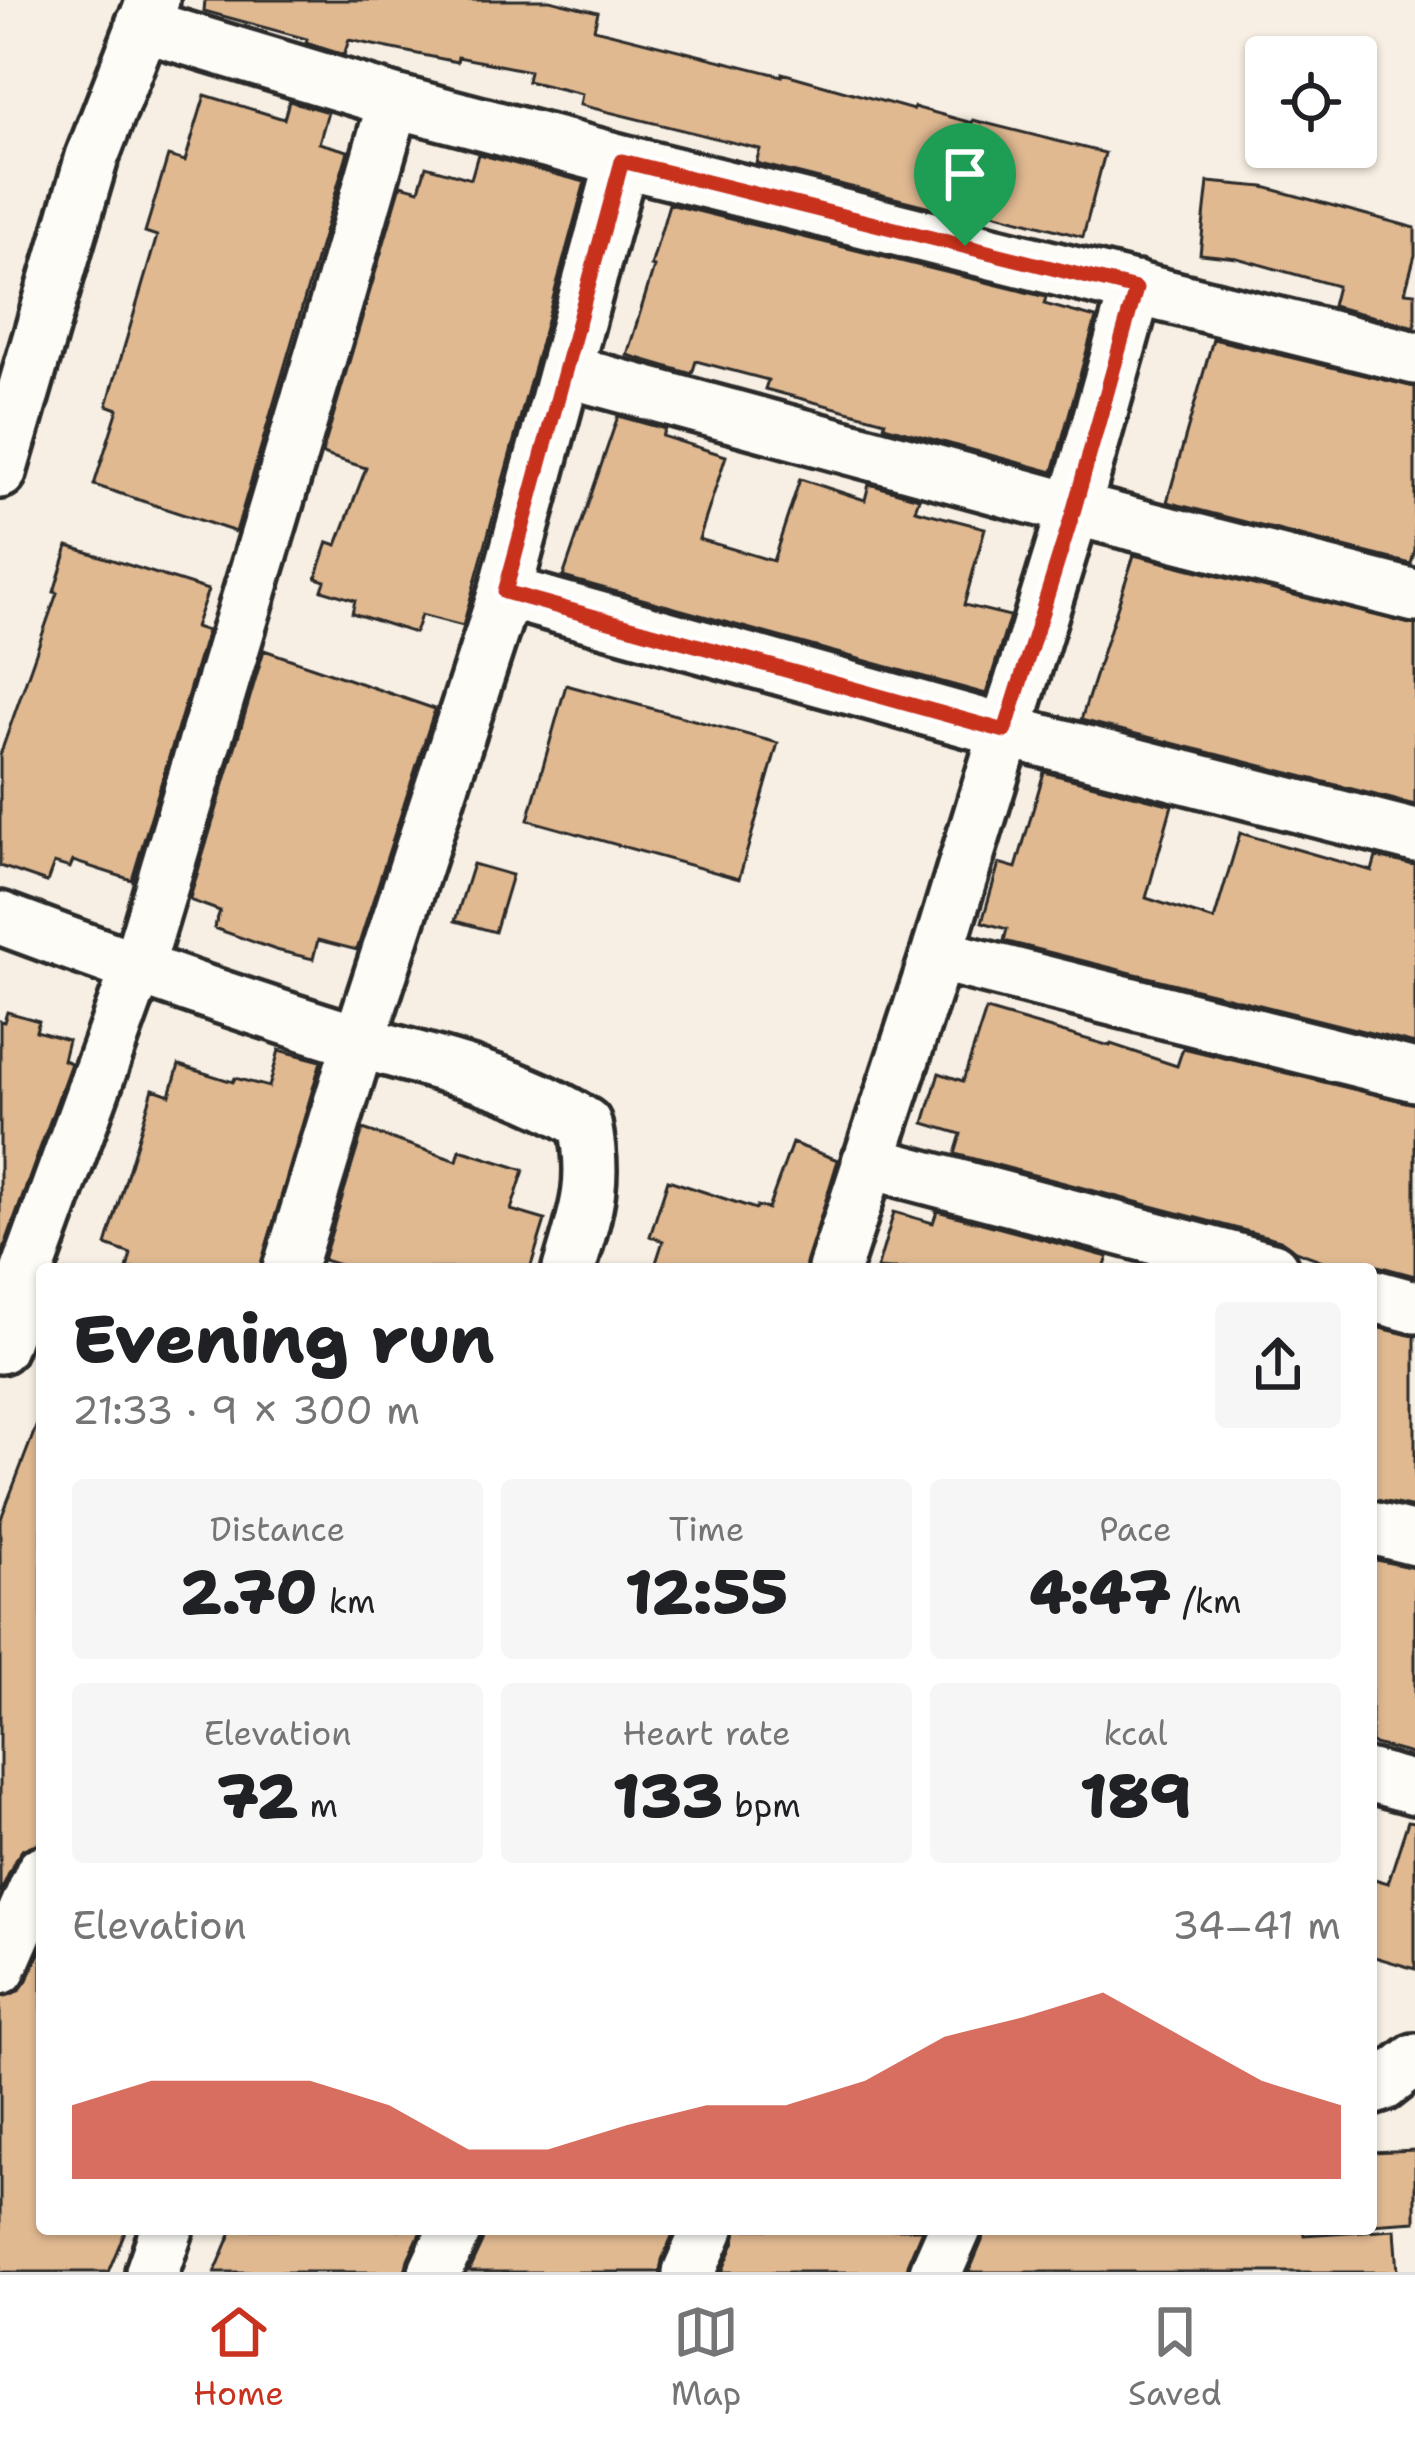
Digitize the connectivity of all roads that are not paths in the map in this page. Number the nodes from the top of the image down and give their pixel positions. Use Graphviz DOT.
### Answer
graph roads {
  1 [pos="148,13"];
  2 [pos="394,101"];
  3 [pos="622,161"];
  4 [pos="1136,289"];
  5 [pos="1415,358"];
  6 [pos="566,371"];
  7 [pos="0,472"];
  8 [pos="1074,509"];
  9 [pos="505,592"];
  10 [pos="1415,596"];
  11 [pos="1005,731"];
  12 [pos="1415,836"];
  13 [pos="0,918"];
  14 [pos="937,955"];
  15 [pos="136,969"];
  16 [pos="359,1042"];
  17 [pos="1415,1076"];
  18 [pos="868,1162"];
  19 [pos="292,1263"];
  20 [pos="571,1263"];
  21 [pos="836,1263"];
  22 [pos="1249,1263"];
  23 [pos="1377,1297"];
  24 [pos="1415,1307"];
  25 [pos="0,1346"];
  26 [pos="1377,1530"];
  27 [pos="1415,1539"];
  28 [pos="1377,1778"];
  29 [pos="1415,1788"];
  30 [pos="36,1887"];
  31 [pos="0,1968"];
  32 [pos="1415,2060"];
  33 [pos="1377,2088"];
  34 [pos="165,2235"];
  35 [pos="451,2235"];
  36 [pos="705,2235"];
  37 [pos="952,2235"];
  38 [pos="152,2272"];
  39 [pos="435,2272"];
  40 [pos="689,2272"];
  41 [pos="936,2272"];
  1 -- 2 [label="street"];
  1 -- 7 [label="street"];
  2 -- 3 [label="street"];
  2 -- 15 [label="street"];
  3 -- 4 [label="street"];
  3 -- 6 [label="street"];
  4 -- 5 [label="street"];
  4 -- 8 [label="street"];
  6 -- 8 [label="street"];
  6 -- 9 [label="street"];
  8 -- 10 [label="street"];
  8 -- 11 [label="street"];
  9 -- 11 [label="street"];
  9 -- 16 [label="street"];
  11 -- 12 [label="street"];
  11 -- 14 [label="street"];
  13 -- 15 [label="street"];
  14 -- 17 [label="street"];
  14 -- 18 [label="street"];
  15 -- 16 [label="street"];
  15 -- 25 [label="street"];
  16 -- 19 [label="street"];
  16 -- 20 [label="street"];
  18 -- 21 [label="street"];
  18 -- 22 [label="street"];
  23 -- 24 [label="street"];
  26 -- 27 [label="street"];
  28 -- 29 [label="street"];
  30 -- 31 [label="street"];
  32 -- 33 [label="street"];
  34 -- 38 [label="street"];
  35 -- 39 [label="street"];
  36 -- 40 [label="street"];
  37 -- 41 [label="street"];
}
